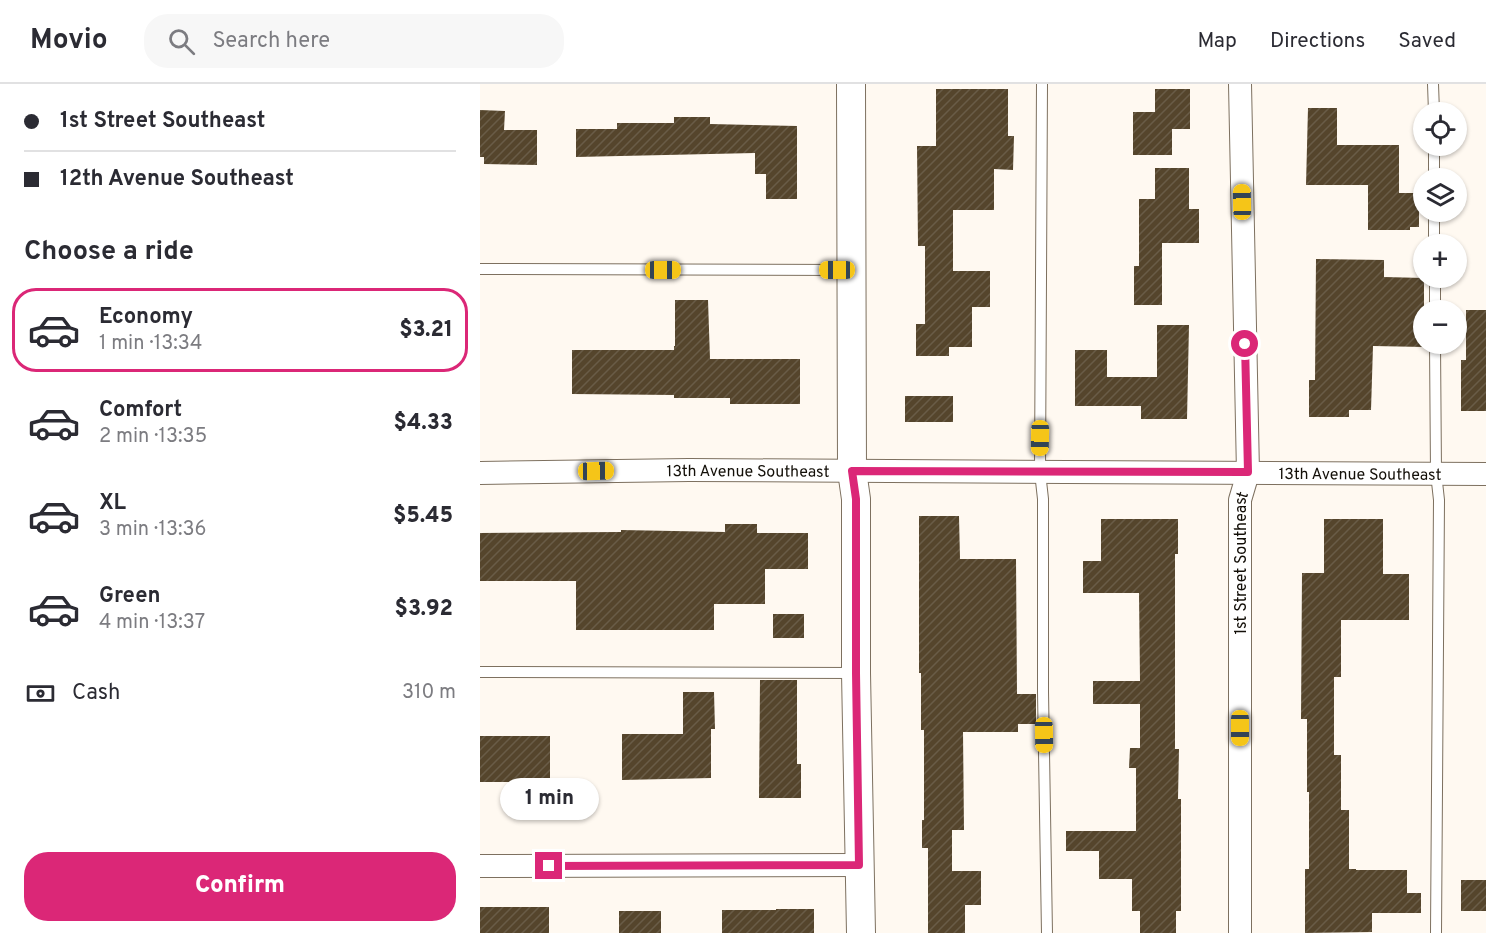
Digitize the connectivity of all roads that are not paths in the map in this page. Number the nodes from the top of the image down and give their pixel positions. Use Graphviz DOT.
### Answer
graph roads {
  1 [pos="851,84"];
  2 [pos="1042,84"];
  3 [pos="1240,84"];
  4 [pos="1433,84"];
  5 [pos="1434,102"];
  6 [pos="480,269"];
  7 [pos="852,270"];
  8 [pos="1435,354"];
  9 [pos="852,471"];
  10 [pos="1040,472"];
  11 [pos="1248,472"];
  12 [pos="480,473"];
  13 [pos="1436,473"];
  14 [pos="1486,474"];
  15 [pos="480,672"];
  16 [pos="856,673"];
  17 [pos="859,865"];
  18 [pos="480,866"];
  19 [pos="861,933"];
  20 [pos="1047,933"];
  21 [pos="1240,933"];
  22 [pos="1436,933"];
  1 -- 7 [label="street"];
  2 -- 10 [label="lane"];
  3 -- 11 [label="street, 1st Street Southeast"];
  4 -- 5 [label="lane"];
  6 -- 7 [label="lane"];
  7 -- 9 [label="street"];
  8 -- 13 [label="lane"];
  9 -- 10 [label="street, 13th Avenue Southeast"];
  9 -- 12 [label="street, 13th Avenue Southeast"];
  9 -- 16 [label="street"];
  10 -- 11 [label="street, 13th Avenue Southeast"];
  10 -- 20 [label="lane"];
  11 -- 13 [label="street, 13th Avenue Southeast"];
  11 -- 21 [label="street, 1st Street Southeast"];
  13 -- 14 [label="street, 13th Avenue Southeast"];
  13 -- 22 [label="lane"];
  15 -- 16 [label="lane"];
  16 -- 17 [label="street"];
  17 -- 18 [label="street"];
  17 -- 19 [label="street"];
}
